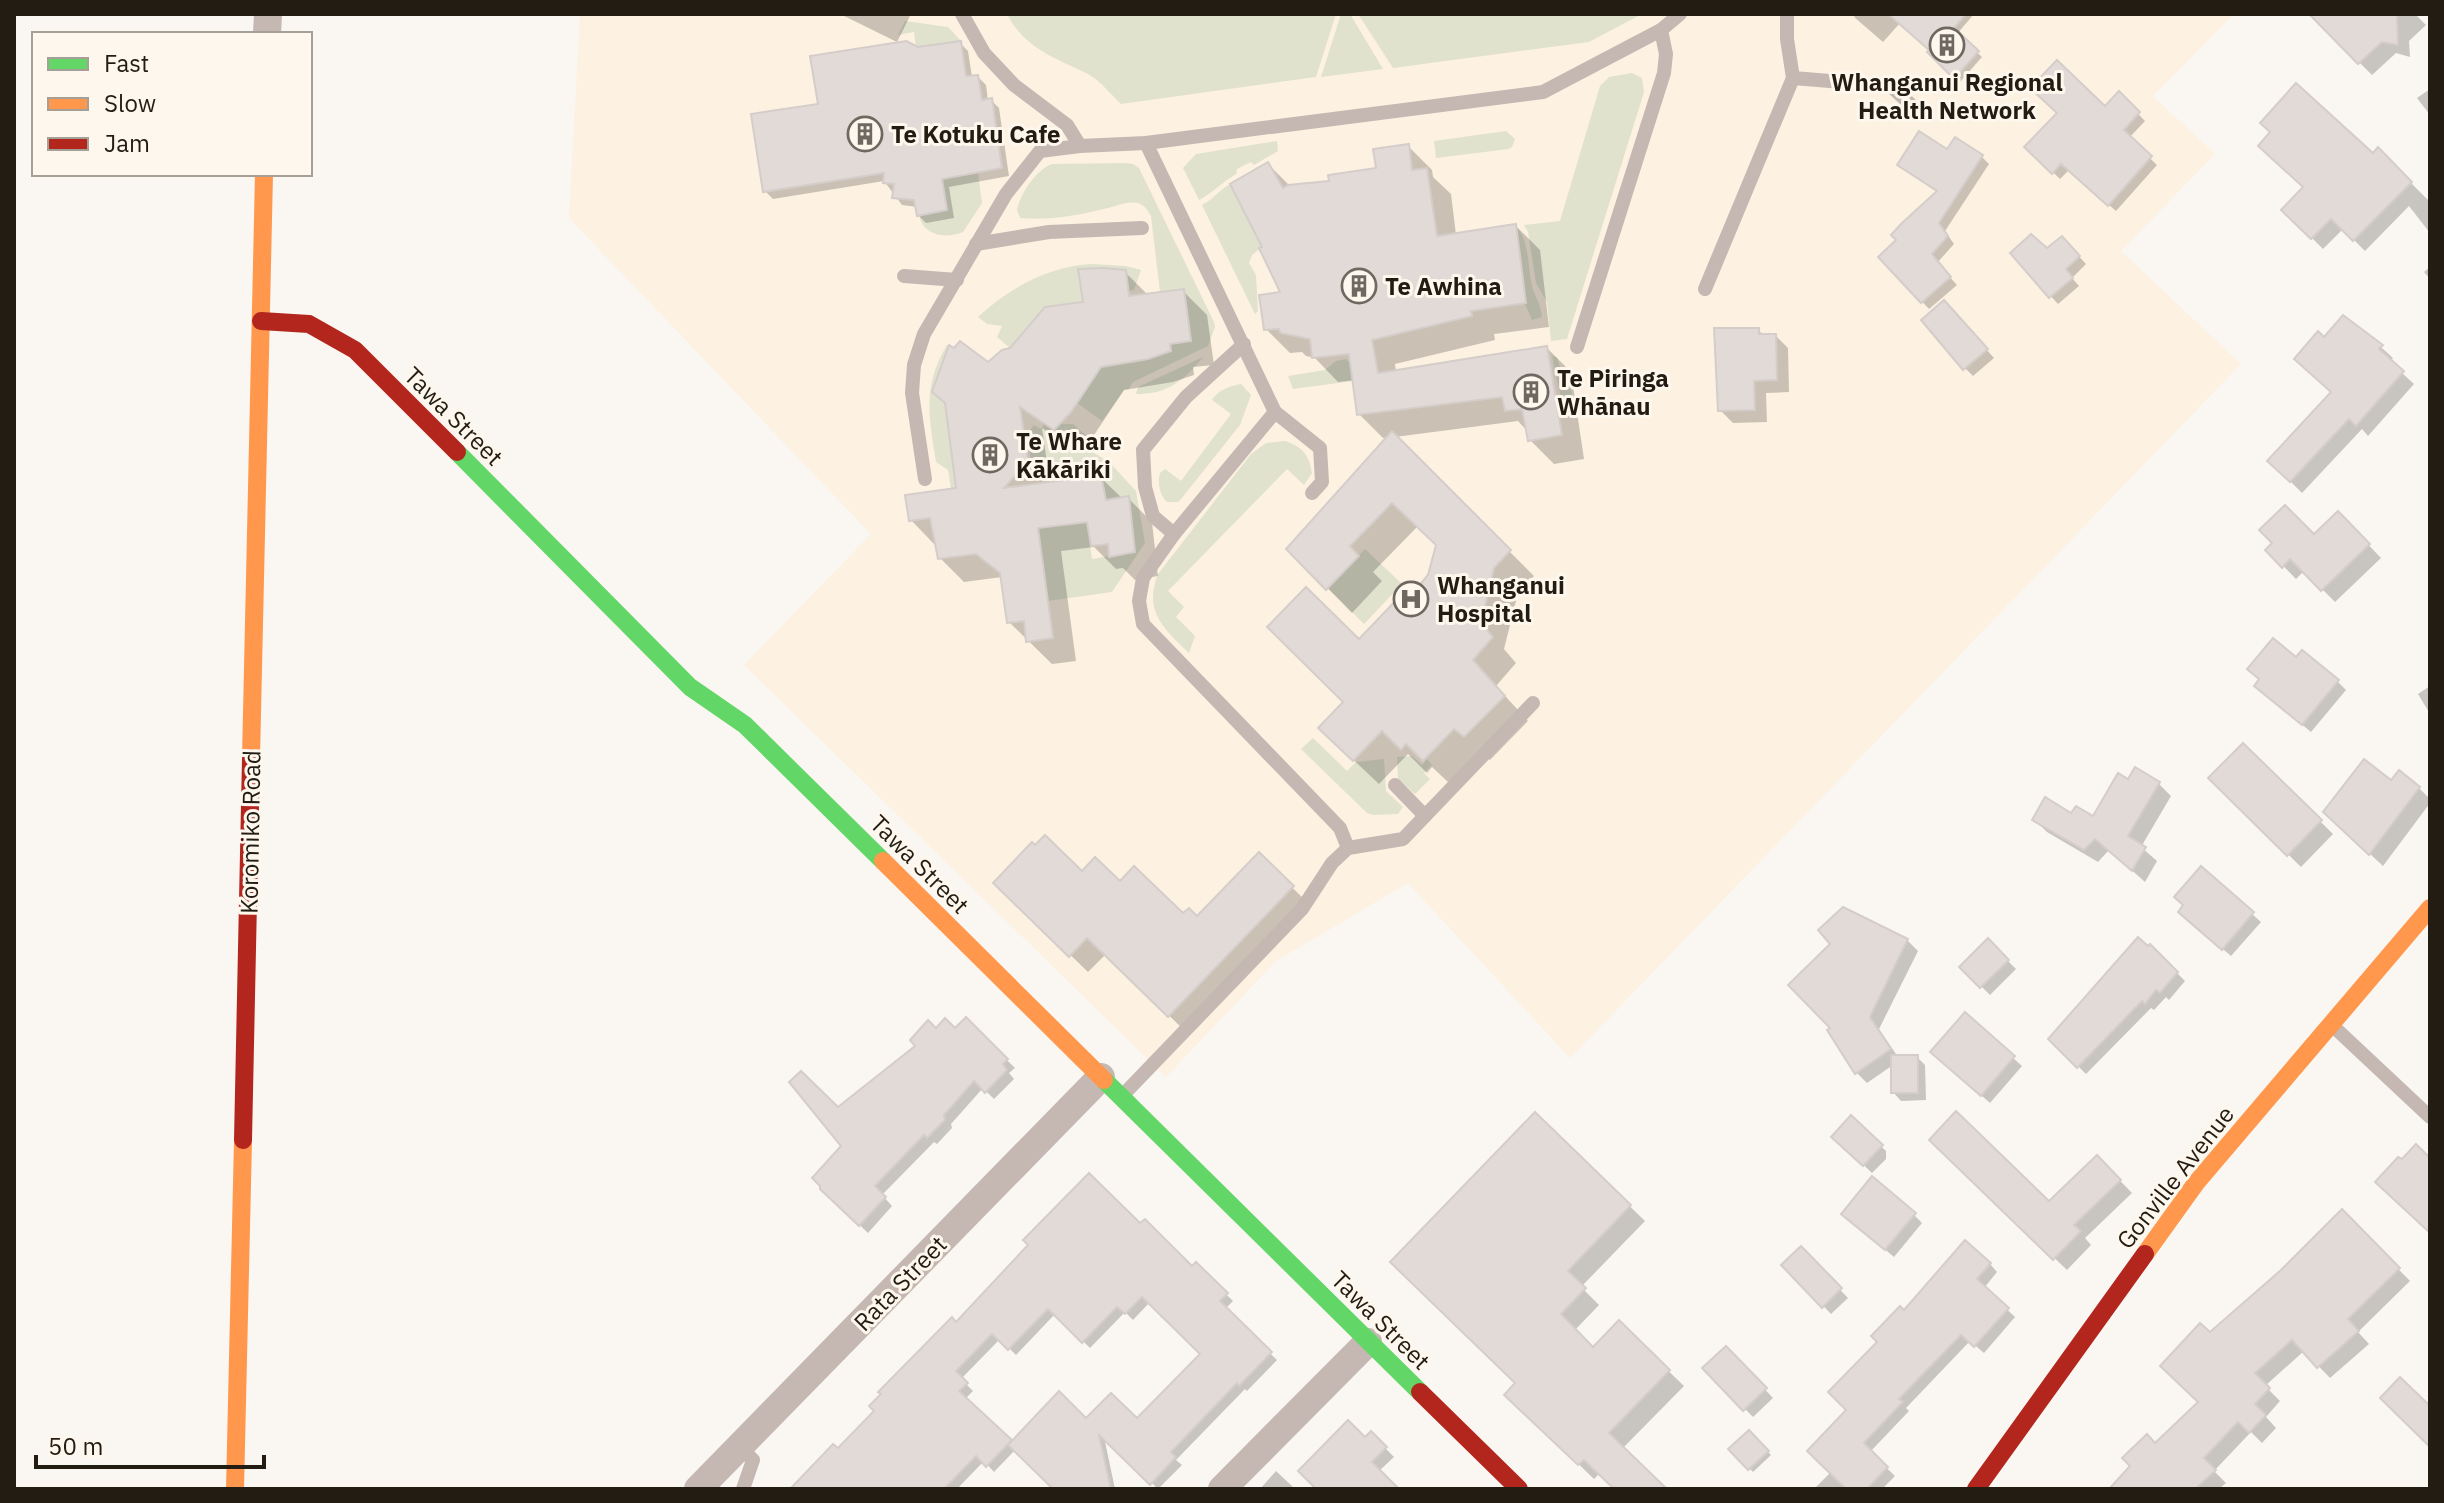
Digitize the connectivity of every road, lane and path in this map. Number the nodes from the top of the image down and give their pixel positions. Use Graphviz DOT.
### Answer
graph roads {
  1 [pos="962,14"];
  2 [pos="1680,14"];
  3 [pos="1787,14"];
  4 [pos="1661,30"];
  5 [pos="1793,78"];
  6 [pos="1911,105"];
  7 [pos="1146,143"];
  8 [pos="1080,146"];
  9 [pos="264,176"];
  10 [pos="1142,228"];
  11 [pos="976,244"];
  12 [pos="904,276"];
  13 [pos="957,280"];
  14 [pos="1705,289"];
  15 [pos="261,321"];
  16 [pos="1244,344"];
  17 [pos="1577,347"];
  18 [pos="1275,412"];
  19 [pos="925,479"];
  20 [pos="1312,493"];
  21 [pos="1174,534"];
  22 [pos="1533,703"];
  23 [pos="1395,785"];
  24 [pos="1425,816"];
  25 [pos="1348,848"];
  26 [pos="2430,908"];
  27 [pos="2330,1024"];
  28 [pos="1111,1087"];
  29 [pos="2430,1117"];
  30 [pos="1368,1342"];
  31 [pos="740,1447"];
  32 [pos="235,1489"];
  33 [pos="698,1489"];
  34 [pos="743,1489"];
  35 [pos="1222,1489"];
  36 [pos="1519,1489"];
  37 [pos="1976,1489"];
  1 -- 8 [label="lane"];
  2 -- 4 [label="lane"];
  3 -- 5 [label="lane"];
  4 -- 7 [label="lane"];
  4 -- 17 [label="lane"];
  5 -- 6 [label="lane"];
  5 -- 14 [label="lane"];
  7 -- 8 [label="lane"];
  7 -- 16 [label="lane"];
  8 -- 11 [label="lane"];
  9 -- 15 [label="street, Koromiko Road"];
  10 -- 11 [label="lane"];
  11 -- 13 [label="lane"];
  12 -- 13 [label="lane"];
  13 -- 19 [label="lane"];
  15 -- 28 [label="street, Tawa Street"];
  15 -- 32 [label="street, Koromiko Road"];
  16 -- 18 [label="lane"];
  16 -- 21 [label="lane"];
  18 -- 20 [label="lane"];
  18 -- 21 [label="lane"];
  21 -- 25 [label="lane"];
  22 -- 24 [label="lane"];
  23 -- 24 [label="lane"];
  24 -- 25 [label="lane"];
  25 -- 28 [label="lane"];
  26 -- 27 [label="street, Gonville Avenue"];
  27 -- 29 [label="lane"];
  27 -- 37 [label="street, Gonville Avenue"];
  28 -- 30 [label="street, Tawa Street"];
  28 -- 31 [label="street, Rata Street"];
  30 -- 35 [label="street"];
  30 -- 36 [label="street, Tawa Street"];
  31 -- 33 [label="street, Rata Street"];
  31 -- 34 [label="lane"];
}
